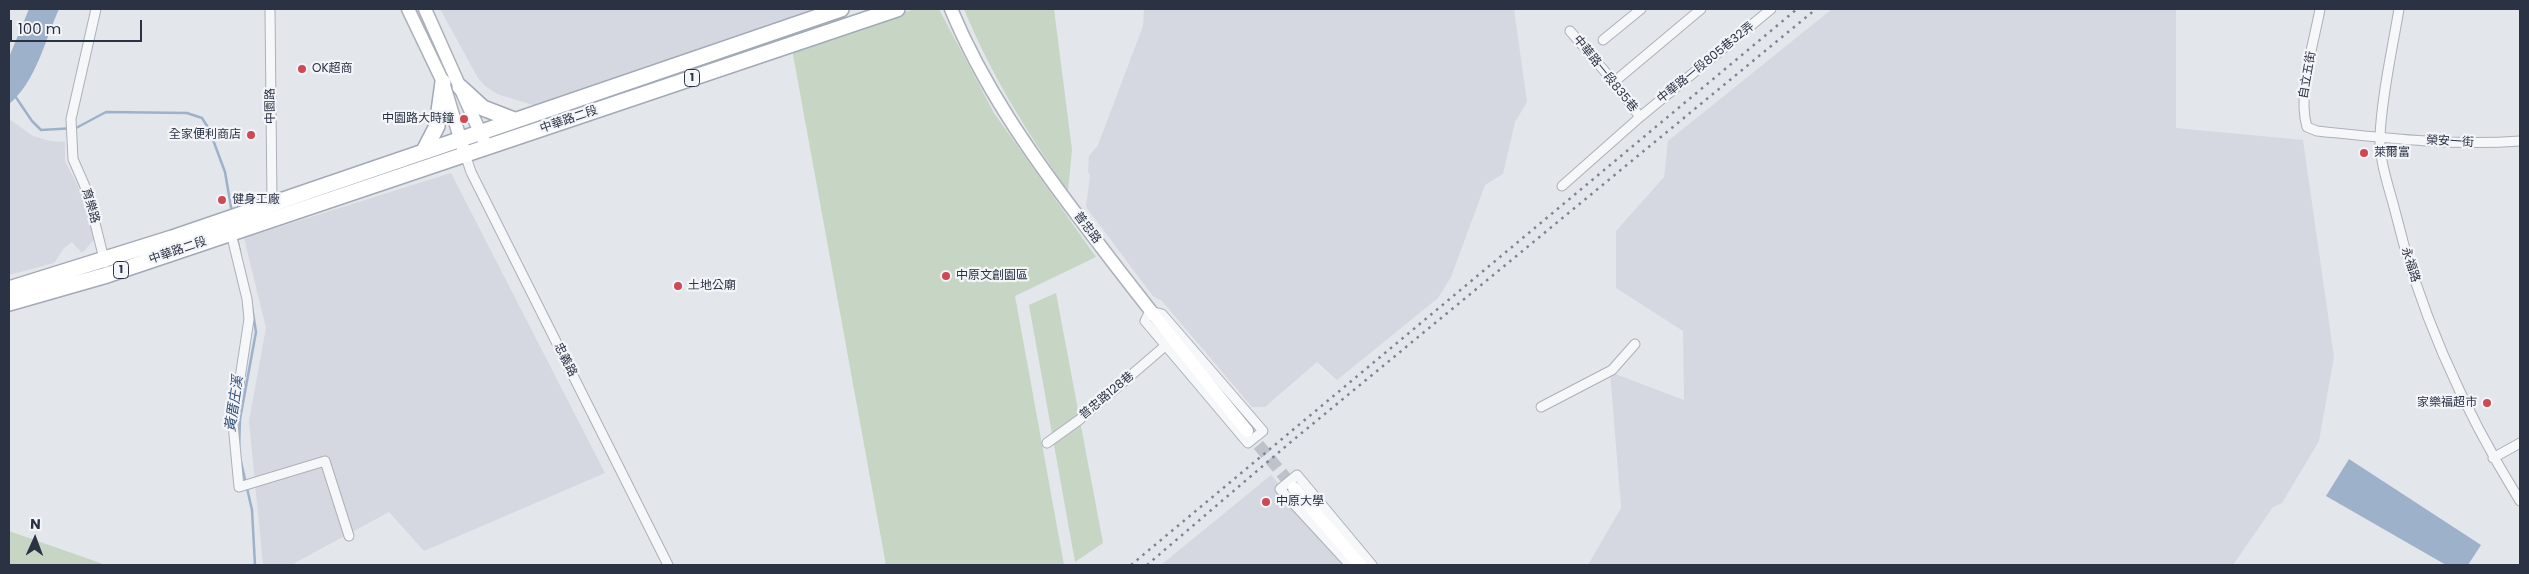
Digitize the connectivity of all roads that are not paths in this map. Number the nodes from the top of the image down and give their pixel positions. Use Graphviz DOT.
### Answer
graph roads {
  1 [pos="96,9"];
  2 [pos="270,9"];
  3 [pos="408,9"];
  4 [pos="425,9"];
  5 [pos="841,9"];
  6 [pos="897,9"];
  7 [pos="951,9"];
  8 [pos="1641,9"];
  9 [pos="1701,9"];
  10 [pos="1771,9"];
  11 [pos="2320,9"];
  12 [pos="2399,9"];
  13 [pos="1570,30"];
  14 [pos="1603,40"];
  15 [pos="443,82"];
  16 [pos="1614,82"];
  17 [pos="460,87"];
  18 [pos="1640,117"];
  19 [pos="514,120"];
  20 [pos="481,131"];
  21 [pos="461,138"];
  22 [pos="2380,138"];
  23 [pos="2520,141"];
  24 [pos="487,147"];
  25 [pos="424,151"];
  26 [pos="465,154"];
  27 [pos="1562,186"];
  28 [pos="272,203"];
  29 [pos="236,231"];
  30 [pos="106,267"];
  31 [pos="9,289"];
  32 [pos="9,304"];
  33 [pos="1150,311"];
  34 [pos="1635,344"];
  35 [pos="1165,346"];
  36 [pos="1541,407"];
  37 [pos="1247,431"];
  38 [pos="1047,442"];
  39 [pos="2520,443"];
  40 [pos="2493,458"];
  41 [pos="1294,488"];
  42 [pos="2520,501"];
  43 [pos="349,536"];
  44 [pos="668,565"];
  45 [pos="1350,565"];
  46 [pos="1360,565"];
  47 [pos="1372,565"];
  1 -- 30 [label="street, 育樂路"];
  2 -- 28 [label="street, 中園路"];
  3 -- 15 [label="street"];
  4 -- 17 [label="street"];
  5 -- 19 [label="main road, 中華路二段 / 1"];
  6 -- 24 [label="main road, 中華路二段 / 1"];
  7 -- 33 [label="street, 普忠路"];
  8 -- 14 [label="street"];
  9 -- 16 [label="street"];
  10 -- 18 [label="street, 中華路一段805巷32弄"];
  11 -- 22 [label="street, 自立五街"];
  12 -- 22 [label="street, 永福路"];
  13 -- 16 [label="street, 中華路一段835巷"];
  15 -- 21 [label="street"];
  15 -- 25 [label="main road"];
  16 -- 18 [label="street, 中華路一段835巷"];
  17 -- 19 [label="main road"];
  17 -- 20 [label="street"];
  18 -- 27 [label="street, 中華路一段805巷32弄"];
  19 -- 20 [label="main road, 中華路二段 / 1"];
  20 -- 21 [label="main road, 中華路二段 / 1"];
  20 -- 24 [label="street"];
  21 -- 25 [label="main road, 中華路二段 / 1"];
  21 -- 26 [label="street"];
  22 -- 23 [label="street, 榮安一街"];
  22 -- 40 [label="street, 永福路"];
  24 -- 26 [label="main road, 中華路二段 / 1"];
  25 -- 28 [label="main road, 中華路二段 / 1"];
  26 -- 29 [label="main road, 中華路二段 / 1"];
  26 -- 44 [label="street, 忠義路"];
  28 -- 30 [label="main road, 中華路二段 / 1"];
  29 -- 30 [label="main road, 中華路二段 / 1"];
  29 -- 43 [label="street"];
  30 -- 31 [label="main road, 中華路二段 / 1"];
  30 -- 32 [label="main road, 中華路二段 / 1"];
  33 -- 35 [label="street"];
  33 -- 35 [label="street"];
  33 -- 37 [label="street, 普忠路"];
  34 -- 36 [label="street"];
  35 -- 38 [label="street, 普忠路128巷"];
  39 -- 40 [label="street"];
  40 -- 42 [label="street, 永福路"];
  41 -- 46 [label="street"];
  45 -- 47 [label="street"];
}
